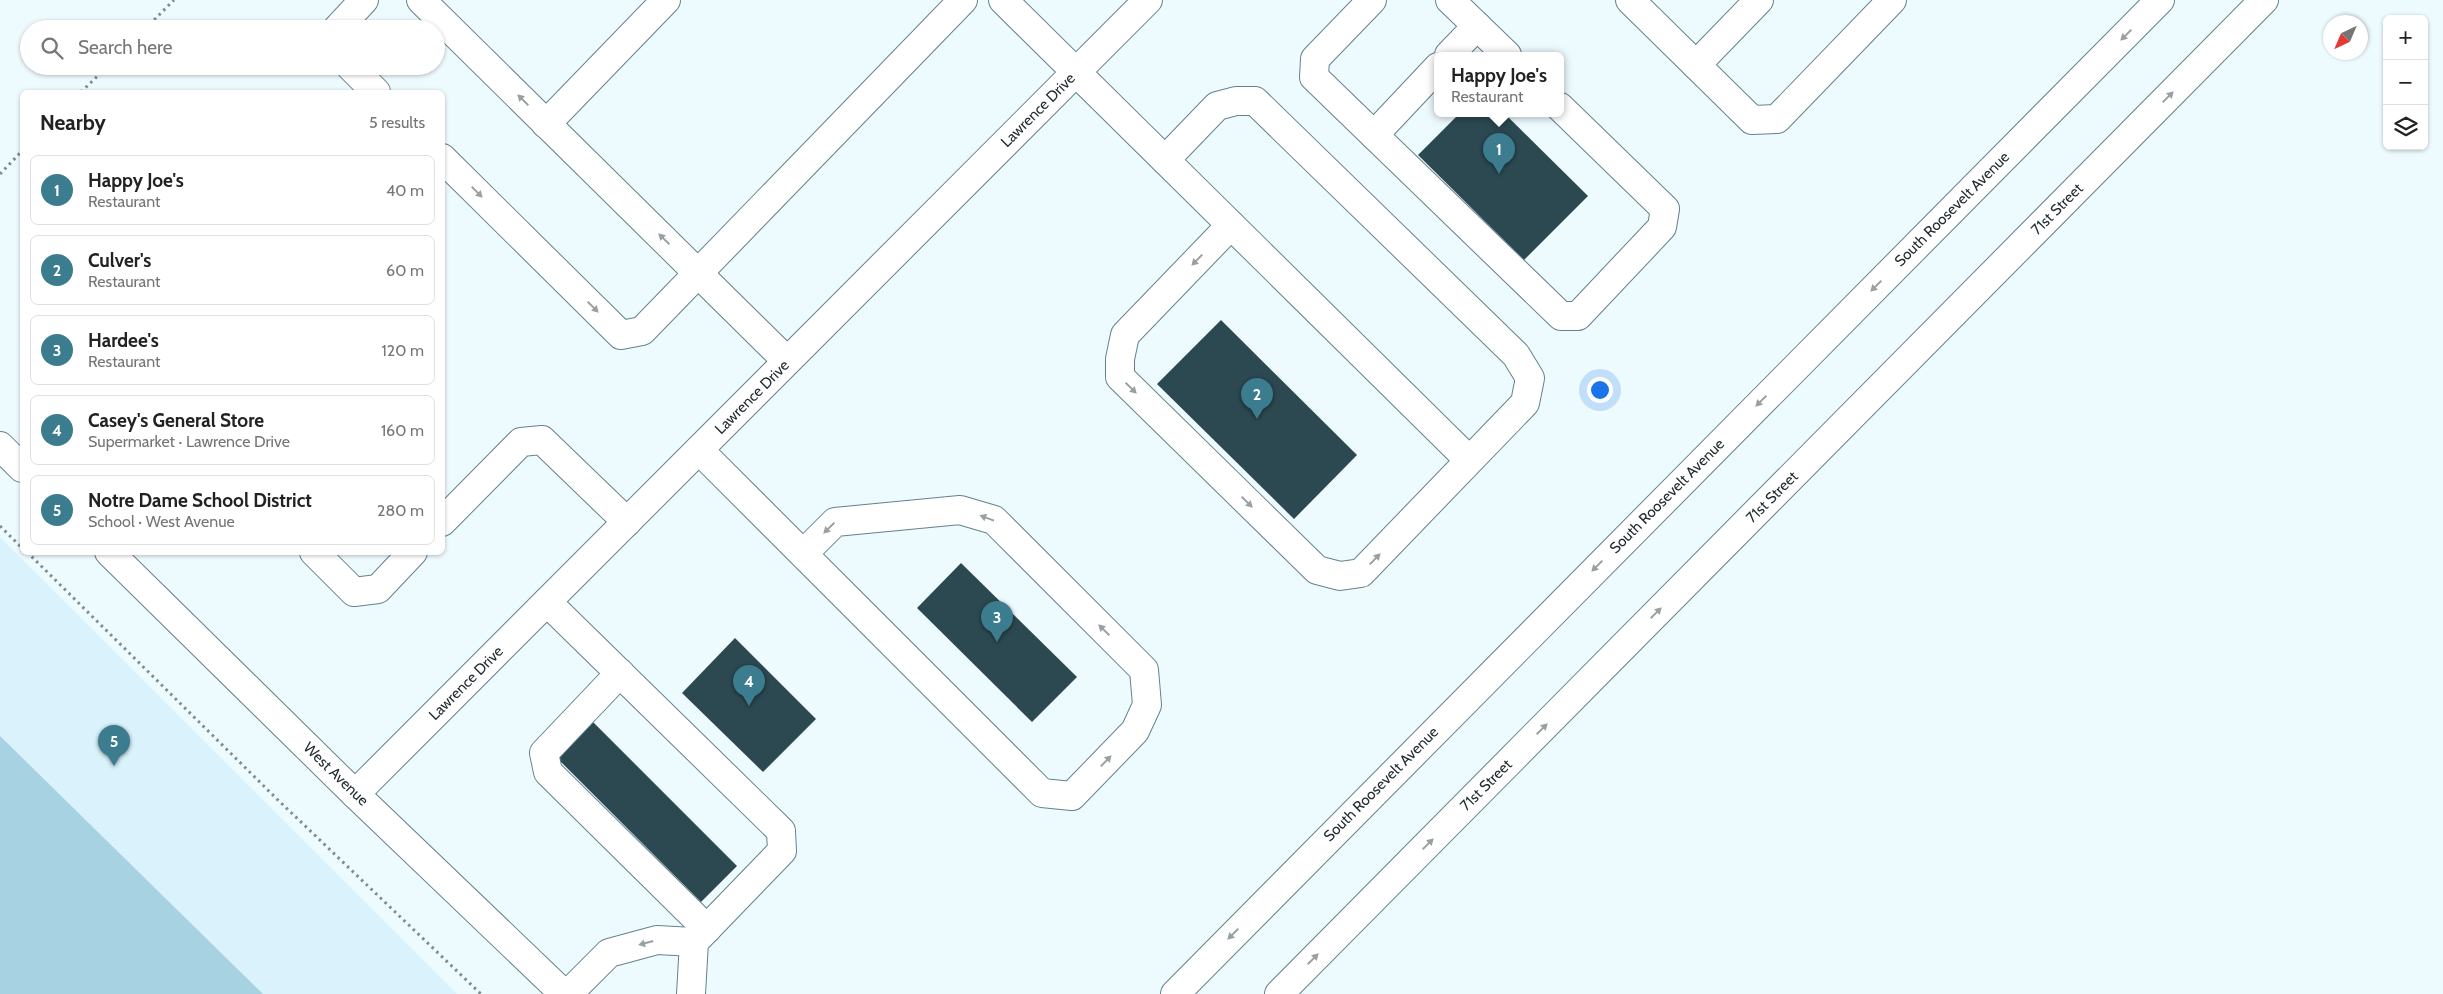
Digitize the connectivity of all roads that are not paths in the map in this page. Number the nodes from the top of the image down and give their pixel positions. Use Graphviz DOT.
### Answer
graph roads {
  1 [pos="364,0"];
  2 [pos="421,0"];
  3 [pos="666,0"];
  4 [pos="963,0"];
  5 [pos="1003,0"];
  6 [pos="1148,0"];
  7 [pos="1372,0"];
  8 [pos="1450,0"];
  9 [pos="1630,0"];
  10 [pos="1759,0"];
  11 [pos="1892,0"];
  12 [pos="2160,0"];
  13 [pos="2264,0"];
  14 [pos="345,20"];
  15 [pos="441,20"];
  16 [pos="445,24"];
  17 [pos="1477,26"];
  18 [pos="1452,52"];
  19 [pos="1504,52"];
  20 [pos="1696,65"];
  21 [pos="1434,71"];
  22 [pos="1077,72"];
  23 [pos="359,75"];
  24 [pos="374,90"];
  25 [pos="1564,110"];
  26 [pos="546,124"];
  27 [pos="1374,135"];
  28 [pos="1165,160"];
  29 [pos="445,161"];
  30 [pos="1231,225"];
  31 [pos="698,273"];
  32 [pos="787,362"];
  33 [pos="0,446"];
  34 [pos="699,450"];
  35 [pos="1469,460"];
  36 [pos="20,466"];
  37 [pos="445,519"];
  38 [pos="627,522"];
  39 [pos="803,554"];
  40 [pos="112,555"];
  41 [pos="317,555"];
  42 [pos="410,555"];
  43 [pos="547,602"];
  44 [pos="620,673"];
  45 [pos="355,794"];
  46 [pos="701,936"];
  47 [pos="566,994"];
  48 [pos="691,994"];
  49 [pos="1174,994"];
  50 [pos="1279,994"];
  1 -- 14 [label="main road"];
  15 -- 2 [label="main road, one-way"];
  3 -- 26 [label="main road"];
  4 -- 31 [label="main road"];
  5 -- 22 [label="main road"];
  6 -- 22 [label="main road, Lawrence Drive"];
  7 -- 27 [label="main road"];
  8 -- 17 [label="main road"];
  9 -- 20 [label="main road"];
  10 -- 20 [label="main road"];
  11 -- 20 [label="main road"];
  12 -- 49 [label="main road, South Roosevelt Avenue, one-way"];
  50 -- 13 [label="main road, 71st Street, one-way"];
  26 -- 16 [label="main road, one-way"];
  17 -- 18 [label="main road"];
  17 -- 19 [label="main road"];
  21 -- 27 [label="main road"];
  22 -- 28 [label="main road"];
  22 -- 32 [label="main road, Lawrence Drive"];
  23 -- 24 [label="main road"];
  25 -- 27 [label="main road"];
  31 -- 26 [label="main road, one-way"];
  28 -- 30 [label="main road"];
  28 -- 35 [label="main road"];
  29 -- 31 [label="main road, one-way"];
  30 -- 35 [label="main road"];
  30 -- 35 [label="main road, one-way"];
  31 -- 32 [label="main road"];
  32 -- 34 [label="main road, Lawrence Drive"];
  33 -- 36 [label="main road"];
  34 -- 38 [label="main road, Lawrence Drive"];
  34 -- 39 [label="main road"];
  37 -- 38 [label="main road"];
  38 -- 43 [label="main road, Lawrence Drive"];
  39 -- 39 [label="main road, one-way"];
  40 -- 45 [label="main road, West Avenue"];
  41 -- 42 [label="main road"];
  43 -- 44 [label="main road"];
  43 -- 45 [label="main road, Lawrence Drive"];
  44 -- 46 [label="main road"];
  44 -- 46 [label="main road"];
  45 -- 47 [label="main road, West Avenue"];
  46 -- 47 [label="main road, one-way"];
  46 -- 48 [label="main road"];
}
